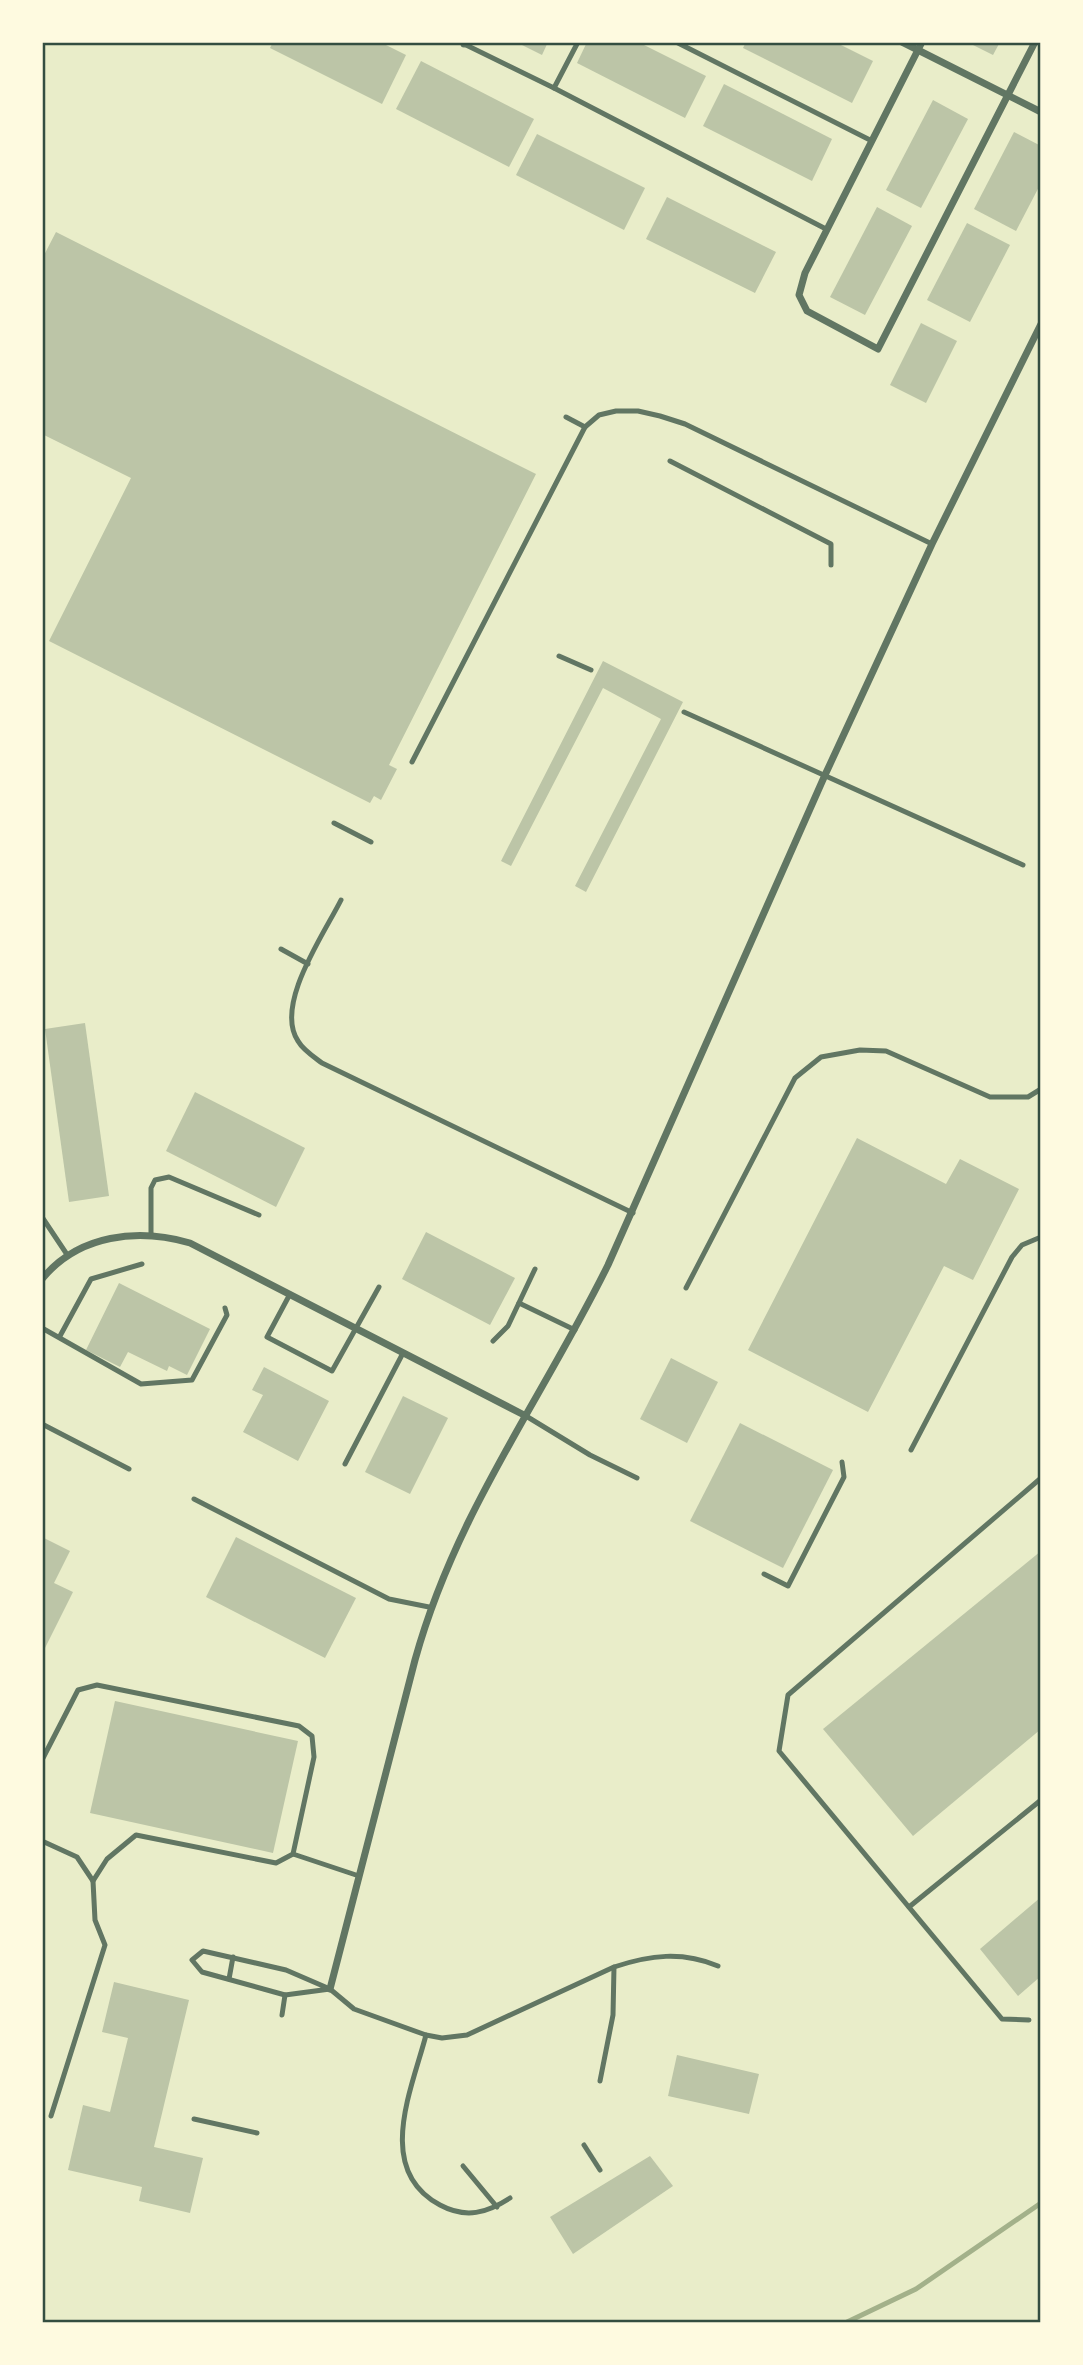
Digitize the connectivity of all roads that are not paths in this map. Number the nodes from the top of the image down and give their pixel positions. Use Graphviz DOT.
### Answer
graph roads {
  1 [pos="578,42"];
  2 [pos="676,42"];
  3 [pos="902,42"];
  4 [pos="1035,42"];
  5 [pos="463,43"];
  6 [pos="920,46"];
  7 [pos="554,88"];
  8 [pos="1008,96"];
  9 [pos="1041,112"];
  10 [pos="872,141"];
  11 [pos="826,229"];
  12 [pos="1041,324"];
  13 [pos="566,417"];
  14 [pos="585,427"];
  15 [pos="670,461"];
  16 [pos="932,544"];
  17 [pos="831,565"];
  18 [pos="559,656"];
  19 [pos="591,670"];
  20 [pos="684,712"];
  21 [pos="412,762"];
  22 [pos="825,775"];
  23 [pos="334,823"];
  24 [pos="371,842"];
  25 [pos="1023,865"];
  26 [pos="341,900"];
  27 [pos="281,949"];
  28 [pos="308,964"];
  29 [pos="1041,1089"];
  30 [pos="633,1213"];
  31 [pos="259,1215"];
  32 [pos="42,1217"];
  33 [pos="151,1234"];
  34 [pos="1041,1237"];
  35 [pos="68,1256"];
  36 [pos="142,1264"];
  37 [pos="535,1269"];
  38 [pos="42,1279"];
  39 [pos="379,1287"];
  40 [pos="686,1288"];
  41 [pos="290,1294"];
  42 [pos="519,1303"];
  43 [pos="225,1308"];
  44 [pos="42,1328"];
  45 [pos="355,1328"];
  46 [pos="575,1330"];
  47 [pos="60,1336"];
  48 [pos="493,1341"];
  49 [pos="403,1353"];
  50 [pos="526,1416"];
  51 [pos="42,1424"];
  52 [pos="911,1450"];
  53 [pos="842,1462"];
  54 [pos="345,1464"];
  55 [pos="129,1469"];
  56 [pos="637,1478"];
  57 [pos="1041,1478"];
  58 [pos="194,1499"];
  59 [pos="764,1574"];
  60 [pos="429,1607"];
  61 [pos="42,1760"];
  62 [pos="1041,1800"];
  63 [pos="42,1841"];
  64 [pos="293,1854"];
  65 [pos="359,1876"];
  66 [pos="93,1881"];
  67 [pos="909,1908"];
  68 [pos="233,1957"];
  69 [pos="718,1966"];
  70 [pos="614,1967"];
  71 [pos="229,1979"];
  72 [pos="330,1989"];
  73 [pos="285,1995"];
  74 [pos="282,2015"];
  75 [pos="1030,2020"];
  76 [pos="426,2035"];
  77 [pos="600,2081"];
  78 [pos="51,2116"];
  79 [pos="194,2119"];
  80 [pos="257,2133"];
  81 [pos="584,2145"];
  82 [pos="463,2166"];
  83 [pos="600,2170"];
  84 [pos="510,2198"];
  85 [pos="497,2207"];
  1 -- 7 [label="lane"];
  2 -- 10 [label="lane"];
  3 -- 6 [label="street"];
  4 -- 8 [label="street"];
  5 -- 7 [label="lane"];
  6 -- 8 [label="street"];
  6 -- 10 [label="street"];
  7 -- 11 [label="lane"];
  8 -- 9 [label="street"];
  8 -- 11 [label="street"];
  10 -- 11 [label="street"];
  12 -- 16 [label="street"];
  13 -- 14 [label="lane"];
  14 -- 16 [label="lane"];
  14 -- 21 [label="lane"];
  15 -- 17 [label="lane"];
  16 -- 22 [label="street"];
  18 -- 19 [label="lane"];
  20 -- 22 [label="lane"];
  22 -- 25 [label="lane"];
  22 -- 30 [label="street"];
  23 -- 24 [label="lane"];
  26 -- 28 [label="lane"];
  27 -- 28 [label="lane"];
  28 -- 30 [label="lane"];
  29 -- 40 [label="lane"];
  30 -- 46 [label="street"];
  31 -- 33 [label="lane"];
  32 -- 35 [label="lane"];
  33 -- 35 [label="street"];
  33 -- 41 [label="street"];
  34 -- 52 [label="lane"];
  35 -- 38 [label="street"];
  36 -- 47 [label="lane"];
  37 -- 42 [label="lane"];
  39 -- 45 [label="lane"];
  41 -- 45 [label="street"];
  41 -- 45 [label="lane"];
  42 -- 46 [label="lane"];
  42 -- 48 [label="lane"];
  43 -- 47 [label="lane"];
  44 -- 47 [label="lane"];
  45 -- 49 [label="street"];
  46 -- 50 [label="street"];
  49 -- 50 [label="street"];
  49 -- 54 [label="lane"];
  50 -- 56 [label="lane"];
  50 -- 60 [label="street"];
  51 -- 55 [label="lane"];
  53 -- 59 [label="lane"];
  57 -- 67 [label="lane"];
  58 -- 60 [label="lane"];
  60 -- 65 [label="street"];
  61 -- 64 [label="lane"];
  62 -- 67 [label="lane"];
  63 -- 66 [label="lane"];
  64 -- 65 [label="lane"];
  64 -- 66 [label="lane"];
  65 -- 72 [label="street"];
  66 -- 78 [label="lane"];
  67 -- 75 [label="lane"];
  68 -- 71 [label="lane"];
  68 -- 71 [label="lane"];
  68 -- 72 [label="lane"];
  69 -- 70 [label="lane"];
  70 -- 76 [label="lane"];
  70 -- 77 [label="lane"];
  71 -- 73 [label="lane"];
  72 -- 73 [label="lane"];
  72 -- 76 [label="lane"];
  73 -- 74 [label="lane"];
  76 -- 85 [label="lane"];
  79 -- 80 [label="lane"];
  81 -- 83 [label="lane"];
  82 -- 85 [label="lane"];
  84 -- 85 [label="lane"];
}
